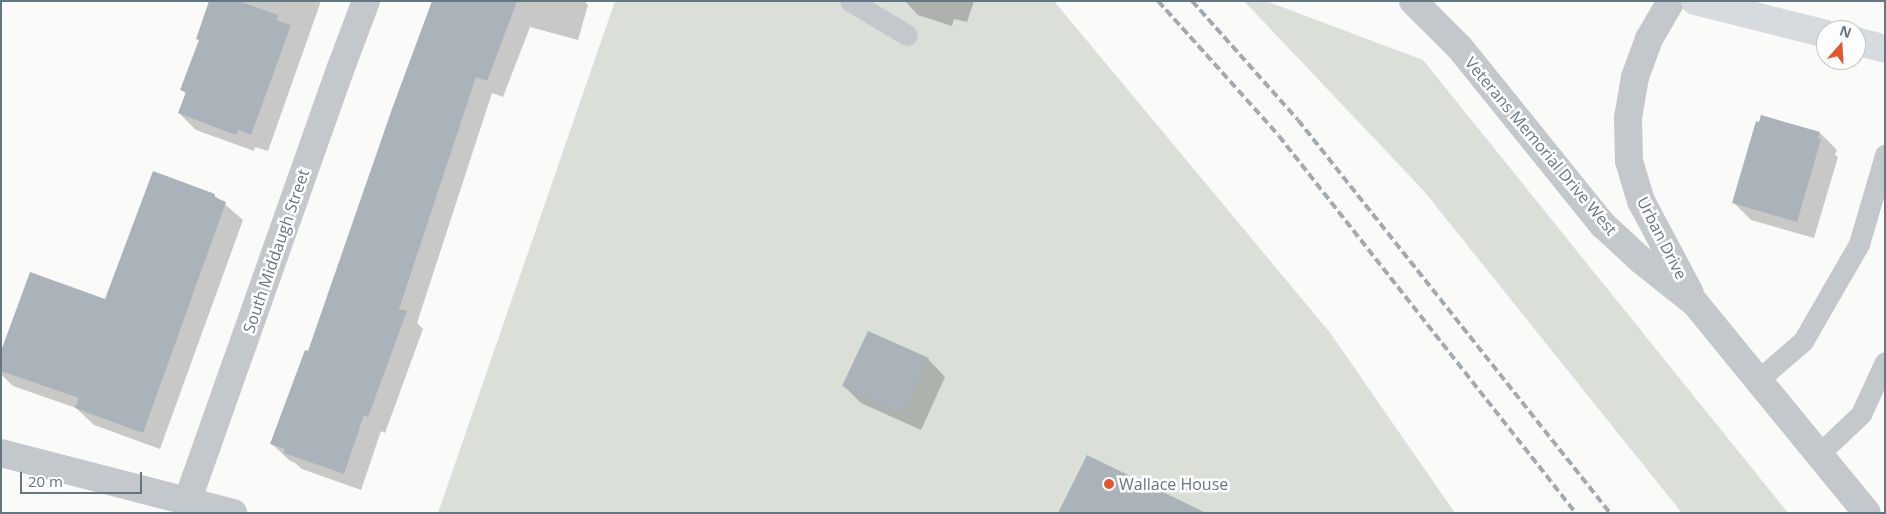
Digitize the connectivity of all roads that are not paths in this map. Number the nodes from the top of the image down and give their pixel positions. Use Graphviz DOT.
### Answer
graph roads {
  1 [pos="366,1"];
  2 [pos="850,1"];
  3 [pos="1413,1"];
  4 [pos="1671,1"];
  5 [pos="1695,1"];
  6 [pos="1816,31"];
  7 [pos="907,35"];
  8 [pos="1866,43"];
  9 [pos="1885,48"];
  10 [pos="1885,155"];
  11 [pos="1695,303"];
  12 [pos="1885,362"];
  13 [pos="1758,380"];
  14 [pos="1,453"];
  15 [pos="1819,454"];
  16 [pos="187,502"];
  17 [pos="233,513"];
  18 [pos="1867,513"];
  1 -- 16 [label="street, South Middaugh Street"];
  2 -- 7 [label="lane"];
  3 -- 11 [label="street, Veterans Memorial Drive West"];
  4 -- 11 [label="street, Urban Drive"];
  5 -- 6 [label="street"];
  8 -- 9 [label="street"];
  10 -- 13 [label="lane"];
  11 -- 13 [label="street, Veterans Memorial Drive West"];
  12 -- 15 [label="lane"];
  13 -- 15 [label="street, Veterans Memorial Drive West"];
  14 -- 16 [label="street"];
  15 -- 18 [label="street, Veterans Memorial Drive West"];
  16 -- 17 [label="street"];
}
